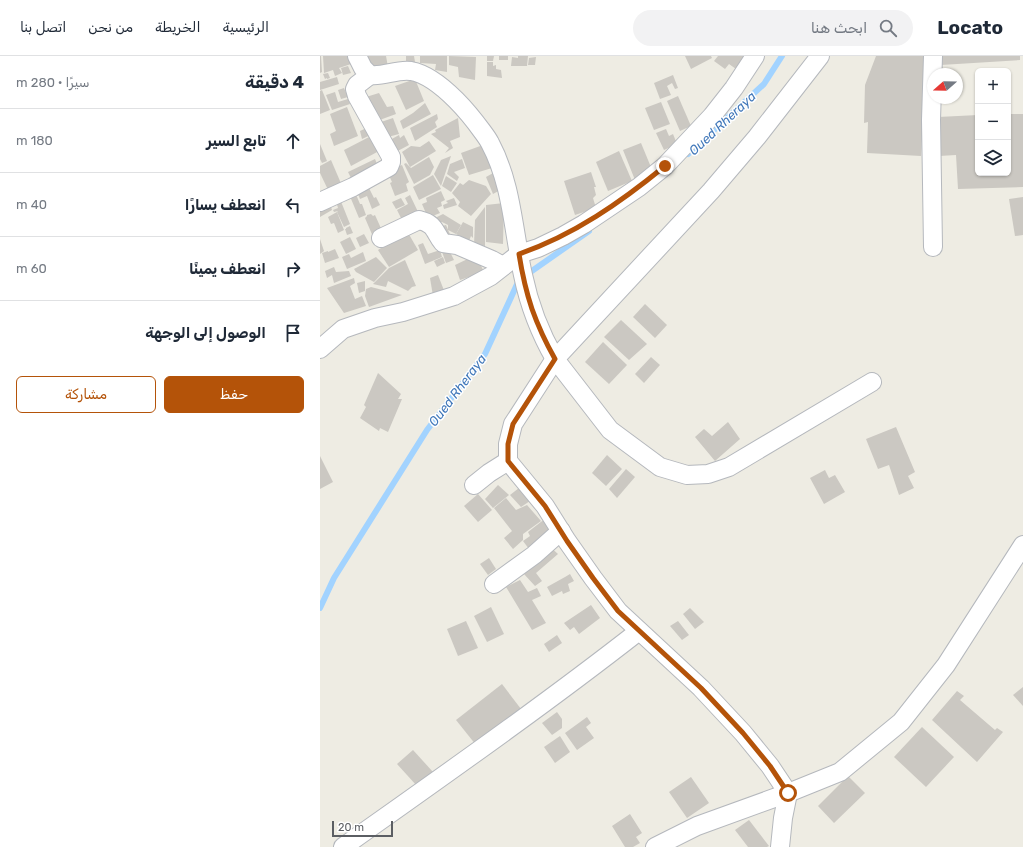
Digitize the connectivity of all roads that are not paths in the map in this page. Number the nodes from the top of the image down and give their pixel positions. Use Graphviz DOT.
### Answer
graph roads {
  1 [pos="357,56"];
  2 [pos="755,56"];
  3 [pos="820,56"];
  4 [pos="933,56"];
  5 [pos="370,75"];
  6 [pos="320,202"];
  7 [pos="381,238"];
  8 [pos="933,246"];
  9 [pos="519,254"];
  10 [pos="503,266"];
  11 [pos="320,349"];
  12 [pos="555,359"];
  13 [pos="872,382"];
  14 [pos="508,461"];
  15 [pos="474,485"];
  16 [pos="561,531"];
  17 [pos="1023,545"];
  18 [pos="494,584"];
  19 [pos="639,631"];
  20 [pos="788,793"];
  21 [pos="343,847"];
  22 [pos="655,847"];
  23 [pos="780,847"];
  1 -- 5 [label="street"];
  2 -- 9 [label="street"];
  3 -- 12 [label="street"];
  4 -- 8 [label="street"];
  5 -- 6 [label="street"];
  5 -- 9 [label="street"];
  7 -- 10 [label="street"];
  9 -- 10 [label="street"];
  9 -- 12 [label="street"];
  10 -- 11 [label="street"];
  12 -- 13 [label="street"];
  12 -- 14 [label="street"];
  14 -- 15 [label="street"];
  14 -- 16 [label="street"];
  16 -- 18 [label="street"];
  16 -- 19 [label="street"];
  17 -- 20 [label="street"];
  19 -- 20 [label="street"];
  19 -- 21 [label="street"];
  20 -- 22 [label="street"];
  20 -- 23 [label="street"];
}
